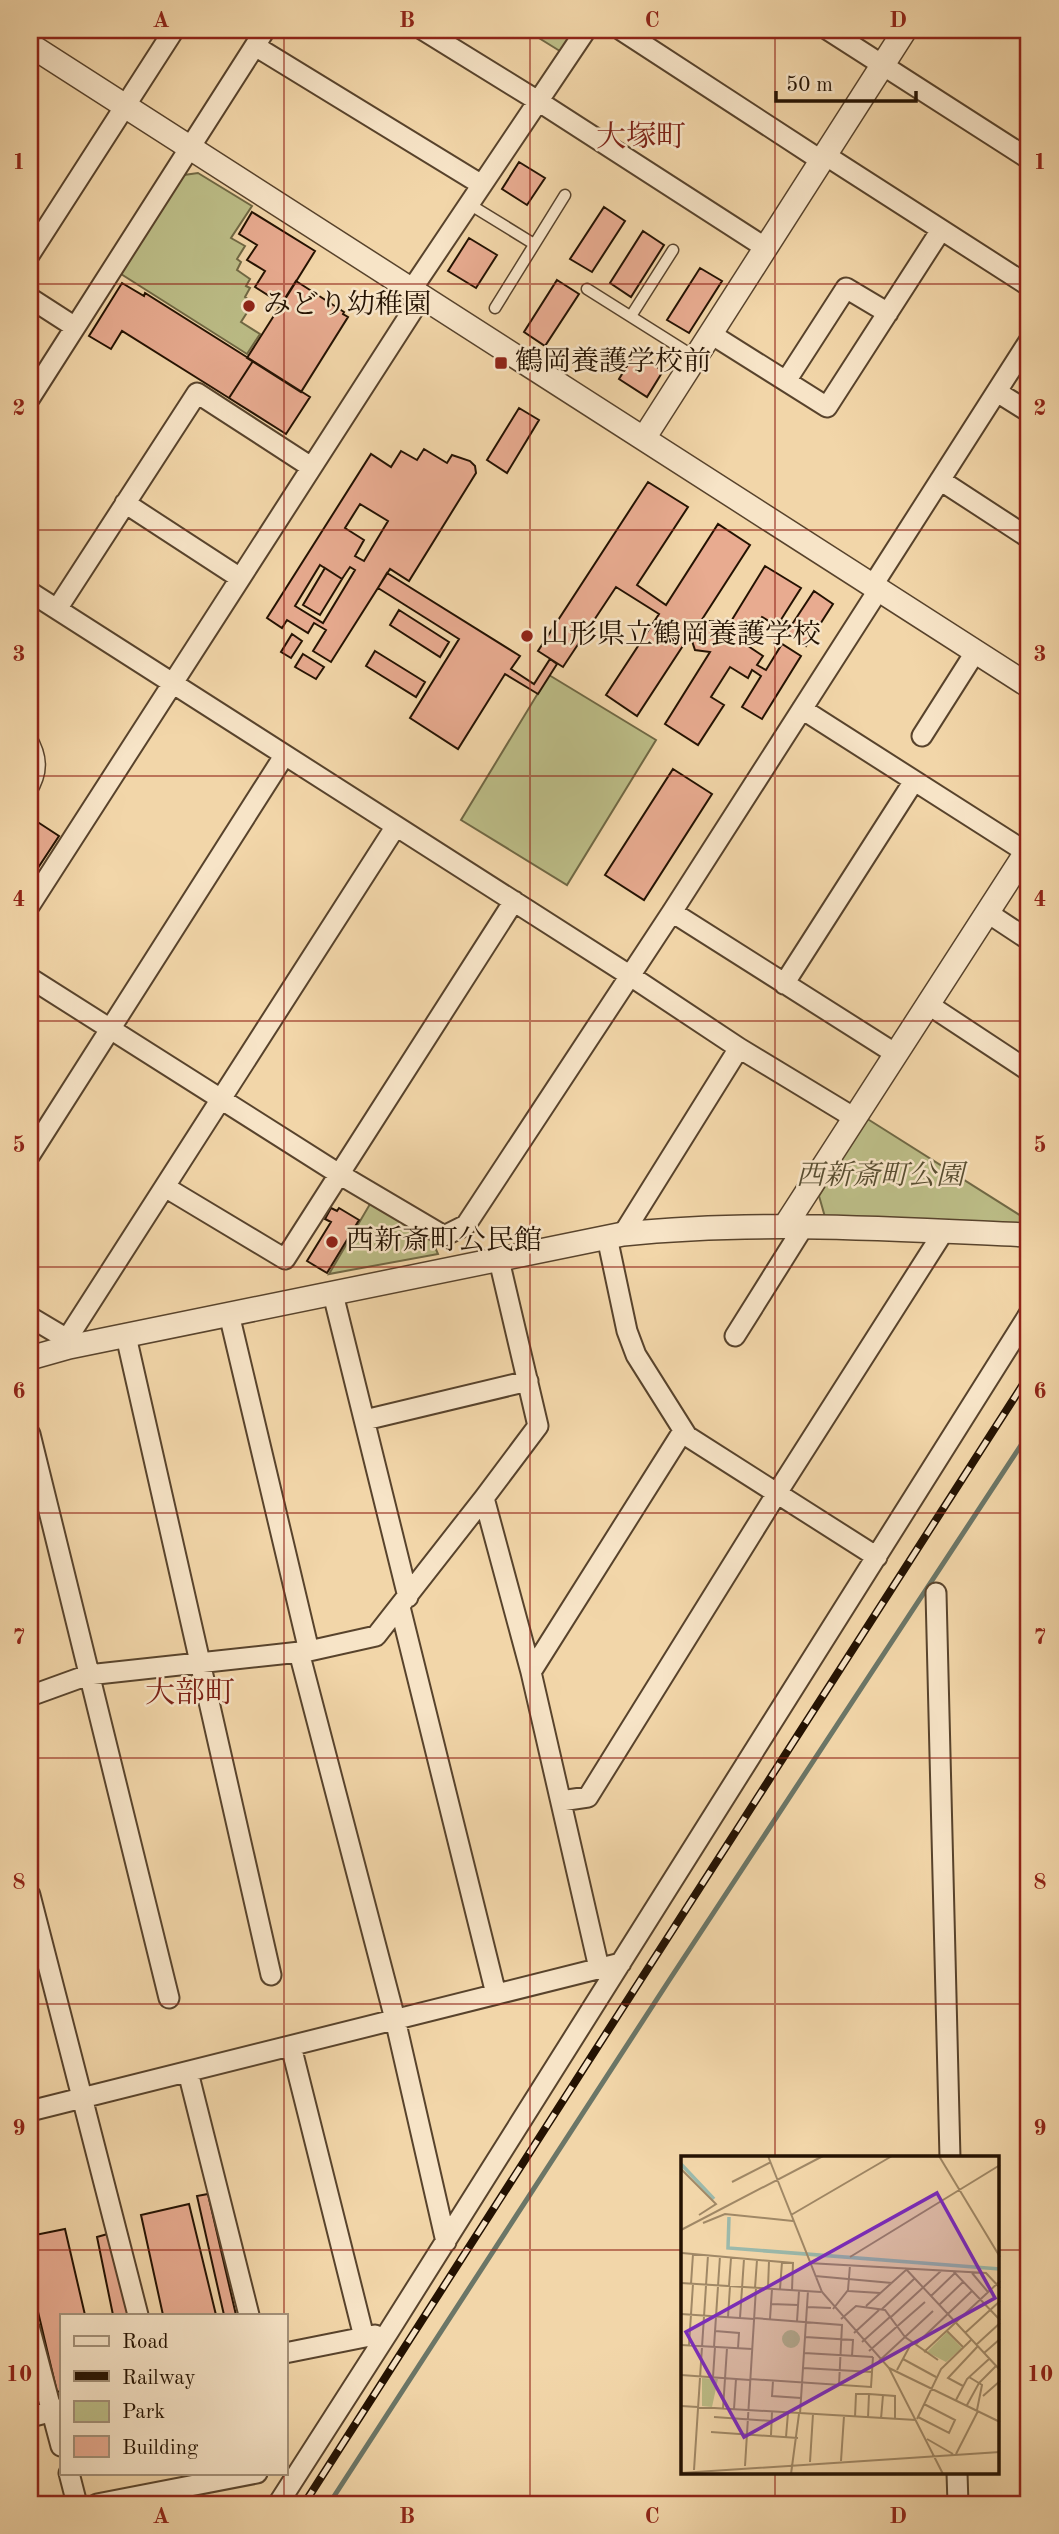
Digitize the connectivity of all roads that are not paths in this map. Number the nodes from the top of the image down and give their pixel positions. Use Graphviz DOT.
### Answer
graph roads {
  1 [pos="174,30"];
  2 [pos="423,30"];
  3 [pos="586,30"];
  4 [pos="621,30"];
  5 [pos="828,30"];
  6 [pos="905,30"];
  7 [pos="260,38"];
  8 [pos="30,45"];
  9 [pos="882,65"];
  10 [pos="538,101"];
  11 [pos="125,105"];
  12 [pos="190,148"];
  13 [pos="823,158"];
  14 [pos="1029,159"];
  15 [pos="482,185"];
  16 [pos="565,195"];
  17 [pos="470,204"];
  18 [pos="942,230"];
  19 [pos="534,244"];
  20 [pos="766,248"];
  21 [pos="673,250"];
  22 [pos="30,254"];
  23 [pos="1029,286"];
  24 [pos="587,289"];
  25 [pos="417,293"];
  26 [pos="30,298"];
  27 [pos="495,308"];
  28 [pos="888,313"];
  29 [pos="631,316"];
  30 [pos="75,327"];
  31 [pos="711,334"];
  32 [pos="1029,341"];
  33 [pos="696,358"];
  34 [pos="786,381"];
  35 [pos="997,392"];
  36 [pos="30,398"];
  37 [pos="1029,412"];
  38 [pos="644,438"];
  39 [pos="311,467"];
  40 [pos="940,480"];
  41 [pos="125,503"];
  42 [pos="1029,538"];
  43 [pos="240,578"];
  44 [pos="876,587"];
  45 [pos="30,592"];
  46 [pos="57,609"];
  47 [pos="976,651"];
  48 [pos="173,682"];
  49 [pos="1029,686"];
  50 [pos="802,709"];
  51 [pos="30,735"];
  52 [pos="922,736"];
  53 [pos="284,756"];
  54 [pos="914,780"];
  55 [pos="30,794"];
  56 [pos="396,826"];
  57 [pos="1028,850"];
  58 [pos="514,901"];
  59 [pos="30,905"];
  60 [pos="672,912"];
  61 [pos="988,913"];
  62 [pos="1029,940"];
  63 [pos="629,975"];
  64 [pos="30,978"];
  65 [pos="785,984"];
  66 [pos="929,1005"];
  67 [pos="110,1029"];
  68 [pos="739,1048"];
  69 [pos="896,1054"];
  70 [pos="1029,1071"];
  71 [pos="222,1099"];
  72 [pos="853,1117"];
  73 [pos="30,1155"];
  74 [pos="339,1174"];
  75 [pos="165,1187"];
  76 [pos="794,1226"];
  77 [pos="944,1231"];
  78 [pos="1029,1235"];
  79 [pos="615,1236"];
  80 [pos="499,1260"];
  81 [pos="333,1294"];
  82 [pos="229,1314"];
  83 [pos="1029,1314"];
  84 [pos="30,1317"];
  85 [pos="126,1336"];
  86 [pos="735,1336"];
  87 [pos="68,1343"];
  88 [pos="30,1358"];
  89 [pos="528,1381"];
  90 [pos="365,1420"];
  91 [pos="683,1431"];
  92 [pos="30,1434"];
  93 [pos="777,1493"];
  94 [pos="485,1498"];
  95 [pos="877,1557"];
  96 [pos="936,1593"];
  97 [pos="404,1602"];
  98 [pos="304,1651"];
  99 [pos="198,1662"];
  100 [pos="531,1672"];
  101 [pos="88,1675"];
  102 [pos="30,1696"];
  103 [pos="561,1801"];
  104 [pos="30,1895"];
  105 [pos="621,1963"];
  106 [pos="599,1968"];
  107 [pos="271,1975"];
  108 [pos="496,1994"];
  109 [pos="169,1998"];
  110 [pos="395,2020"];
  111 [pos="291,2046"];
  112 [pos="188,2072"];
  113 [pos="82,2098"];
  114 [pos="30,2111"];
  115 [pos="950,2156"];
  116 [pos="446,2242"];
  117 [pos="138,2314"];
  118 [pos="249,2314"];
  119 [pos="30,2330"];
  120 [pos="389,2331"];
  121 [pos="365,2337"];
  122 [pos="287,2353"];
  123 [pos="57,2410"];
  124 [pos="30,2417"];
  125 [pos="60,2437"];
  126 [pos="295,2465"];
  127 [pos="69,2474"];
  128 [pos="252,2474"];
  129 [pos="957,2474"];
  130 [pos="77,2504"];
  131 [pos="97,2504"];
  132 [pos="278,2504"];
  133 [pos="958,2504"];
  1 -- 11 [label="street"];
  2 -- 10 [label="street"];
  3 -- 10 [label="street"];
  4 -- 13 [label="street"];
  5 -- 9 [label="street"];
  6 -- 9 [label="street"];
  7 -- 12 [label="street"];
  7 -- 15 [label="street"];
  8 -- 11 [label="street"];
  9 -- 13 [label="street"];
  9 -- 14 [label="street"];
  10 -- 15 [label="street"];
  10 -- 20 [label="street"];
  11 -- 12 [label="street"];
  11 -- 22 [label="street"];
  12 -- 25 [label="street"];
  12 -- 30 [label="street"];
  13 -- 18 [label="street"];
  13 -- 20 [label="street"];
  15 -- 17 [label="street"];
  16 -- 19 [label="lane"];
  17 -- 19 [label="lane"];
  17 -- 25 [label="street"];
  18 -- 23 [label="street"];
  18 -- 28 [label="street"];
  19 -- 27 [label="lane"];
  20 -- 31 [label="street"];
  21 -- 29 [label="lane"];
  24 -- 29 [label="lane"];
  25 -- 38 [label="street"];
  25 -- 39 [label="street"];
  26 -- 30 [label="street"];
  28 -- 34 [label="street"];
  28 -- 34 [label="street"];
  29 -- 33 [label="lane"];
  30 -- 36 [label="street"];
  31 -- 33 [label="street"];
  31 -- 34 [label="street"];
  32 -- 35 [label="street"];
  33 -- 38 [label="street"];
  35 -- 37 [label="street"];
  35 -- 40 [label="street"];
  38 -- 44 [label="street"];
  39 -- 41 [label="street"];
  39 -- 43 [label="street"];
  40 -- 42 [label="street"];
  40 -- 44 [label="street"];
  41 -- 43 [label="street"];
  41 -- 46 [label="street"];
  43 -- 48 [label="street"];
  44 -- 47 [label="street"];
  44 -- 50 [label="street"];
  45 -- 46 [label="street"];
  46 -- 48 [label="street"];
  47 -- 49 [label="street"];
  47 -- 52 [label="street"];
  48 -- 53 [label="street"];
  48 -- 59 [label="street"];
  50 -- 54 [label="street"];
  50 -- 60 [label="street"];
  51 -- 55 [label="lane"];
  53 -- 56 [label="street"];
  53 -- 67 [label="street"];
  54 -- 57 [label="street"];
  54 -- 65 [label="street"];
  56 -- 58 [label="street"];
  56 -- 71 [label="street"];
  57 -- 61 [label="street"];
  58 -- 63 [label="street"];
  58 -- 74 [label="street"];
  60 -- 63 [label="street"];
  60 -- 65 [label="street"];
  61 -- 62 [label="street"];
  61 -- 66 [label="street"];
  63 -- 68 [label="street"];
  63 -- 74 [label="street"];
  64 -- 67 [label="street"];
  65 -- 69 [label="street"];
  66 -- 69 [label="street"];
  66 -- 70 [label="street"];
  67 -- 71 [label="street"];
  67 -- 73 [label="street"];
  68 -- 72 [label="street"];
  68 -- 79 [label="street"];
  69 -- 72 [label="street"];
  71 -- 74 [label="street"];
  71 -- 75 [label="street"];
  72 -- 76 [label="street"];
  74 -- 75 [label="street"];
  75 -- 87 [label="street"];
  76 -- 77 [label="street"];
  76 -- 79 [label="street"];
  76 -- 86 [label="street"];
  77 -- 78 [label="street"];
  77 -- 93 [label="street"];
  79 -- 80 [label="street"];
  79 -- 91 [label="street"];
  80 -- 81 [label="street"];
  80 -- 89 [label="street"];
  81 -- 82 [label="street"];
  81 -- 90 [label="street"];
  82 -- 85 [label="street"];
  82 -- 98 [label="street"];
  83 -- 95 [label="street"];
  84 -- 87 [label="street"];
  85 -- 87 [label="street"];
  85 -- 99 [label="street"];
  87 -- 88 [label="street"];
  89 -- 90 [label="street"];
  89 -- 94 [label="street"];
  90 -- 97 [label="street"];
  91 -- 93 [label="street"];
  91 -- 100 [label="street"];
  92 -- 101 [label="street"];
  93 -- 95 [label="street"];
  93 -- 103 [label="street"];
  94 -- 97 [label="street"];
  94 -- 100 [label="street"];
  95 -- 105 [label="street"];
  96 -- 115 [label="street"];
  97 -- 98 [label="street"];
  97 -- 108 [label="street"];
  98 -- 99 [label="street"];
  98 -- 110 [label="street"];
  99 -- 101 [label="street"];
  99 -- 107 [label="street"];
  100 -- 103 [label="street"];
  101 -- 102 [label="street"];
  101 -- 109 [label="street"];
  103 -- 106 [label="street"];
  104 -- 113 [label="street"];
  105 -- 106 [label="street"];
  105 -- 116 [label="street"];
  106 -- 108 [label="street"];
  108 -- 110 [label="street"];
  110 -- 111 [label="street"];
  110 -- 116 [label="street"];
  111 -- 112 [label="street"];
  111 -- 121 [label="street"];
  112 -- 113 [label="street"];
  112 -- 118 [label="street"];
  113 -- 114 [label="street"];
  113 -- 117 [label="street"];
  116 -- 120 [label="street"];
  119 -- 123 [label="street"];
  120 -- 121 [label="street"];
  120 -- 126 [label="street"];
  121 -- 122 [label="street"];
  123 -- 124 [label="street"];
  123 -- 125 [label="street"];
  126 -- 132 [label="street"];
  127 -- 130 [label="street"];
  128 -- 131 [label="street"];
  129 -- 133 [label="street"];
}
